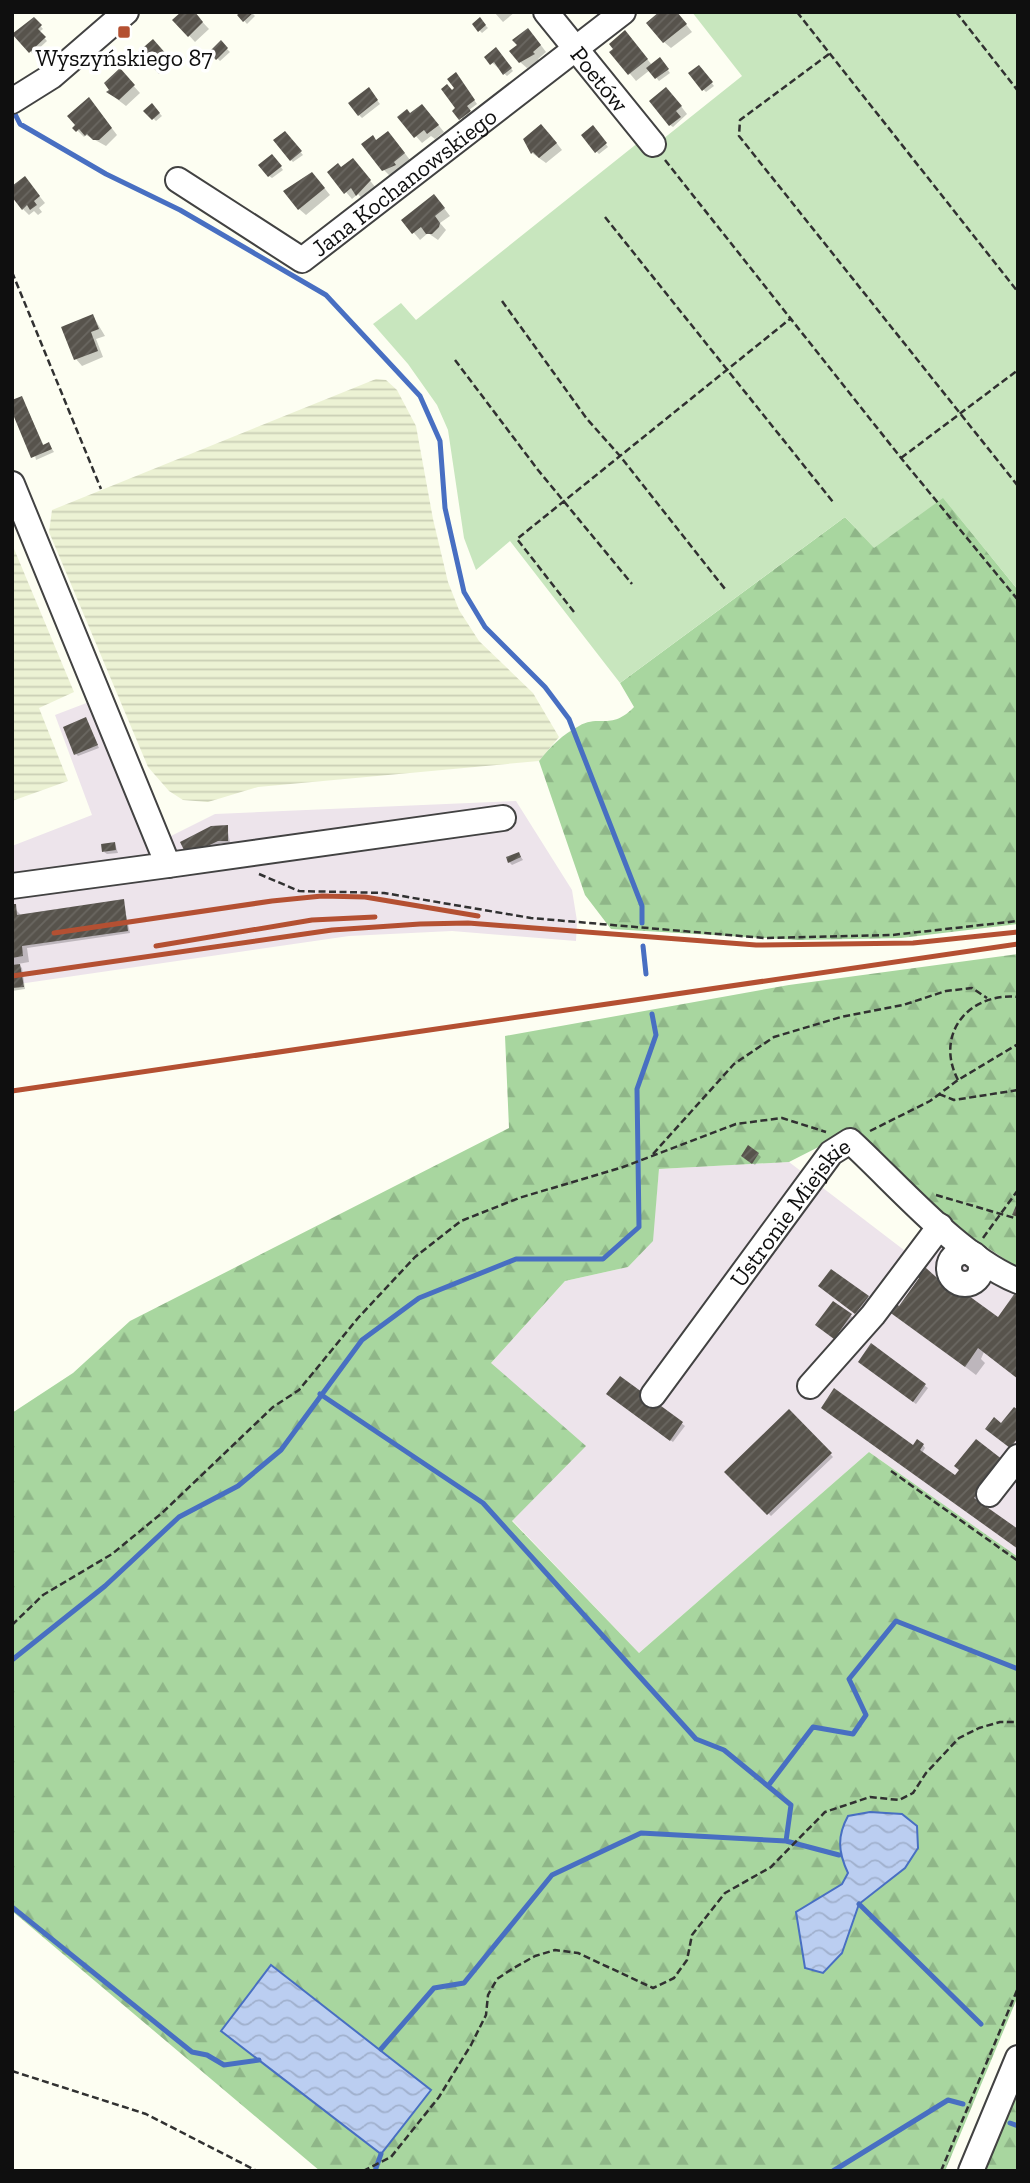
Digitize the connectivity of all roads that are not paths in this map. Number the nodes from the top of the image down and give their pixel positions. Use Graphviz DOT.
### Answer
graph roads {
  1 [pos="126,12"];
  2 [pos="546,12"];
  3 [pos="623,12"];
  4 [pos="575,49"];
  5 [pos="12,101"];
  6 [pos="653,144"];
  7 [pos="178,180"];
  8 [pos="12,484"];
  9 [pos="503,818"];
  10 [pos="167,864"];
  11 [pos="12,886"];
  12 [pos="940,1226"];
  13 [pos="974,1254"];
  14 [pos="1018,1283"];
  15 [pos="810,1386"];
  16 [pos="653,1395"];
  17 [pos="1018,1457"];
  18 [pos="989,1494"];
  19 [pos="1018,2058"];
  20 [pos="971,2171"];
  1 -- 5 [label="street"];
  2 -- 4 [label="street, Poetów"];
  3 -- 4 [label="street, Jana Kochanowskiego"];
  4 -- 6 [label="street, Poetów"];
  4 -- 7 [label="street, Jana Kochanowskiego"];
  8 -- 10 [label="street"];
  9 -- 10 [label="street"];
  10 -- 11 [label="street"];
  12 -- 13 [label="street, Ustronie Miejskie"];
  12 -- 15 [label="street"];
  12 -- 16 [label="street, Ustronie Miejskie"];
  13 -- 14 [label="street, Ustronie Miejskie"];
  13 -- 14 [label="street"];
  17 -- 18 [label="street"];
  19 -- 20 [label="street"];
}
